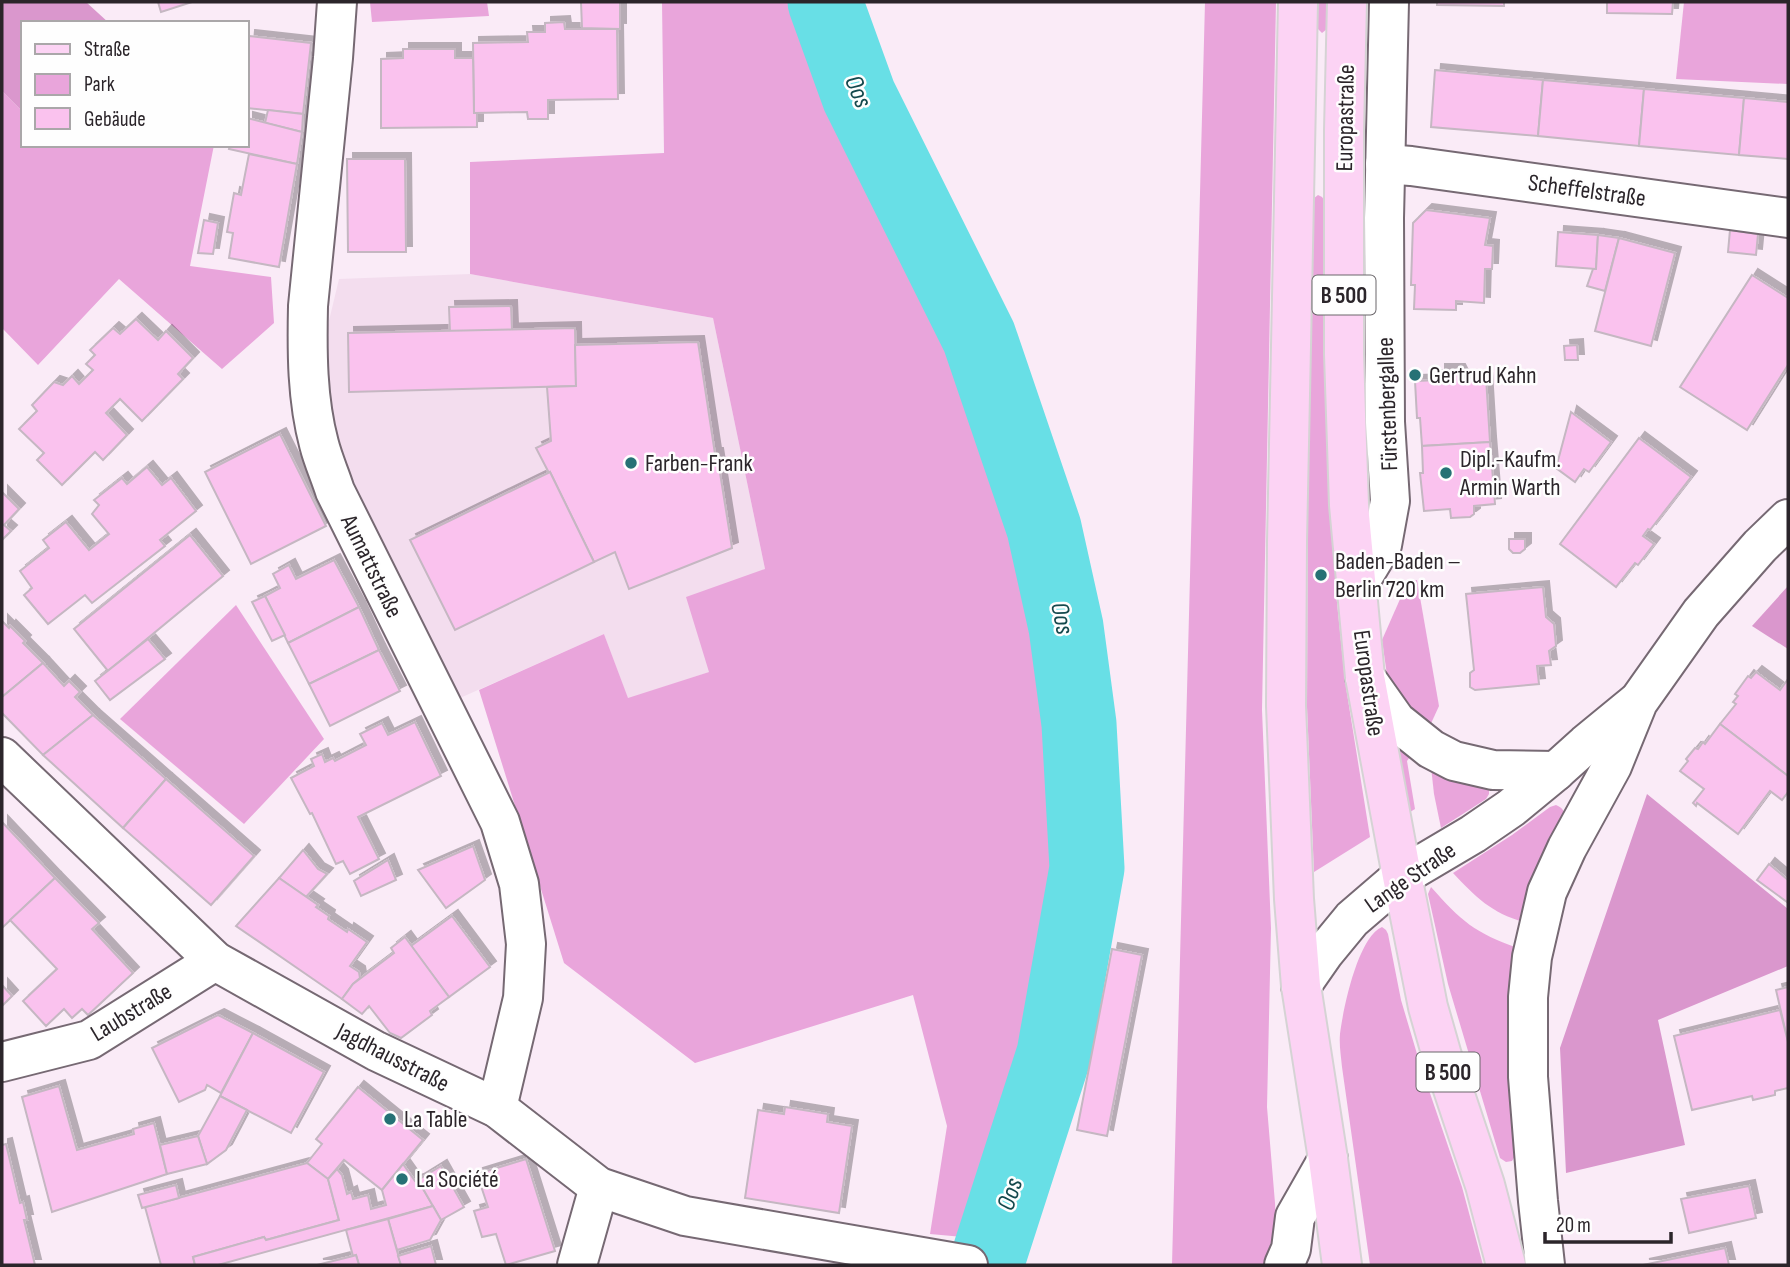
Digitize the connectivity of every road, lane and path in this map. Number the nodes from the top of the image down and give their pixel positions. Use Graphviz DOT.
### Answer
graph roads {
  1 [pos="337,2"];
  2 [pos="1298,2"];
  3 [pos="1347,2"];
  4 [pos="1389,2"];
  5 [pos="1385,163"];
  6 [pos="1788,218"];
  7 [pos="1788,519"];
  8 [pos="1356,588"];
  9 [pos="1365,677"];
  10 [pos="1638,702"];
  11 [pos="2,757"];
  12 [pos="1556,771"];
  13 [pos="1402,876"];
  14 [pos="215,961"];
  15 [pos="1301,986"];
  16 [pos="2,1062"];
  17 [pos="497,1108"];
  18 [pos="1328,1158"];
  19 [pos="599,1186"];
  20 [pos="577,1265"];
  21 [pos="968,1265"];
  22 [pos="1284,1265"];
  23 [pos="1342,1265"];
  24 [pos="1506,1265"];
  25 [pos="1545,1265"];
  1 -- 17 [label="street, Aumattstraße"];
  2 -- 15 [label="main road, Europastraße / B 500"];
  3 -- 8 [label="main road, Europastraße / B 500"];
  4 -- 5 [label="street, Fürstenbergallee"];
  5 -- 6 [label="street, Scheffelstraße"];
  5 -- 8 [label="street, Fürstenbergallee"];
  7 -- 10 [label="street, Lange Straße"];
  8 -- 9 [label="main road, Europastraße / B 500"];
  9 -- 12 [label="street"];
  9 -- 13 [label="main road, Europastraße / B 500"];
  10 -- 12 [label="street, Lange Straße"];
  10 -- 25 [label="street, Lange Straße"];
  11 -- 14 [label="street, Jagdhausstraße"];
  12 -- 13 [label="street, Lange Straße"];
  13 -- 15 [label="street, Lange Straße"];
  13 -- 24 [label="main road, Europastraße / B 500"];
  14 -- 16 [label="street, Laubstraße"];
  14 -- 17 [label="street, Jagdhausstraße"];
  15 -- 18 [label="main road, B 500"];
  17 -- 19 [label="street, Jagdhausstraße"];
  18 -- 22 [label="street"];
  18 -- 23 [label="main road, B 500"];
  19 -- 20 [label="street"];
  19 -- 21 [label="street, Jagdhausstraße"];
}
